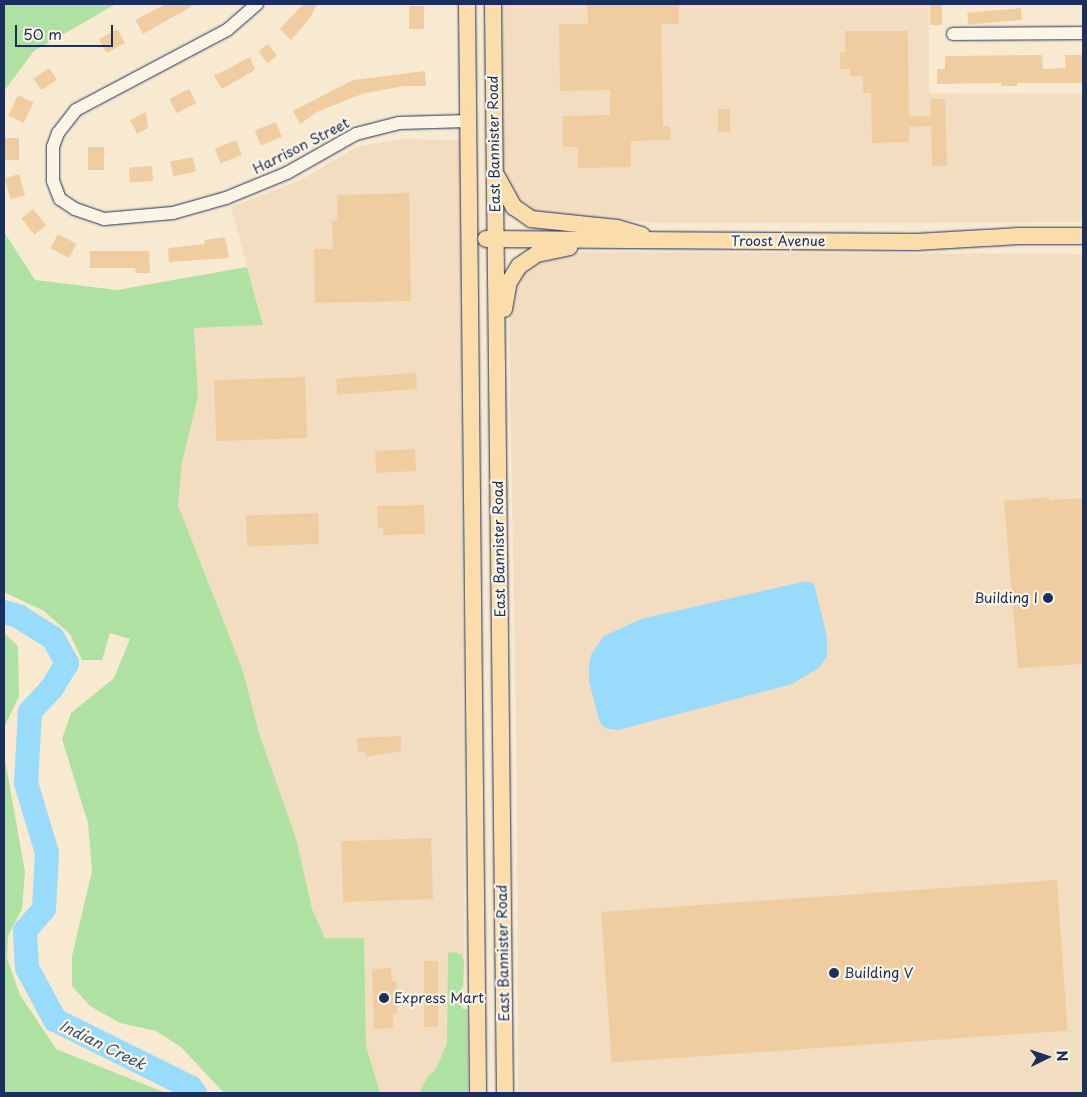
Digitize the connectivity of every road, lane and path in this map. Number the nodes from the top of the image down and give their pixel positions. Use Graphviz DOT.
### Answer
graph roads {
  1 [pos="257,4"];
  2 [pos="467,4"];
  3 [pos="493,4"];
  4 [pos="1083,33"];
  5 [pos="953,34"];
  6 [pos="469,121"];
  7 [pos="495,172"];
  8 [pos="1083,236"];
  9 [pos="472,239"];
  10 [pos="495,240"];
  11 [pos="613,240"];
  12 [pos="661,240"];
  13 [pos="497,433"];
  14 [pos="478,1093"];
  15 [pos="505,1093"];
  1 -- 6 [label="street, Harrison Street"];
  2 -- 6 [label="main road, East Bannister Road"];
  3 -- 7 [label="main road, East Bannister Road"];
  4 -- 5 [label="street"];
  6 -- 9 [label="main road, East Bannister Road"];
  7 -- 10 [label="main road, East Bannister Road"];
  7 -- 12 [label="main road"];
  8 -- 12 [label="main road, Troost Avenue"];
  9 -- 10 [label="main road, Troost Avenue"];
  9 -- 14 [label="main road, East Bannister Road"];
  10 -- 11 [label="main road, Troost Avenue"];
  10 -- 13 [label="main road, East Bannister Road"];
  11 -- 12 [label="main road, Troost Avenue"];
  11 -- 13 [label="main road"];
  13 -- 15 [label="main road, East Bannister Road"];
}
